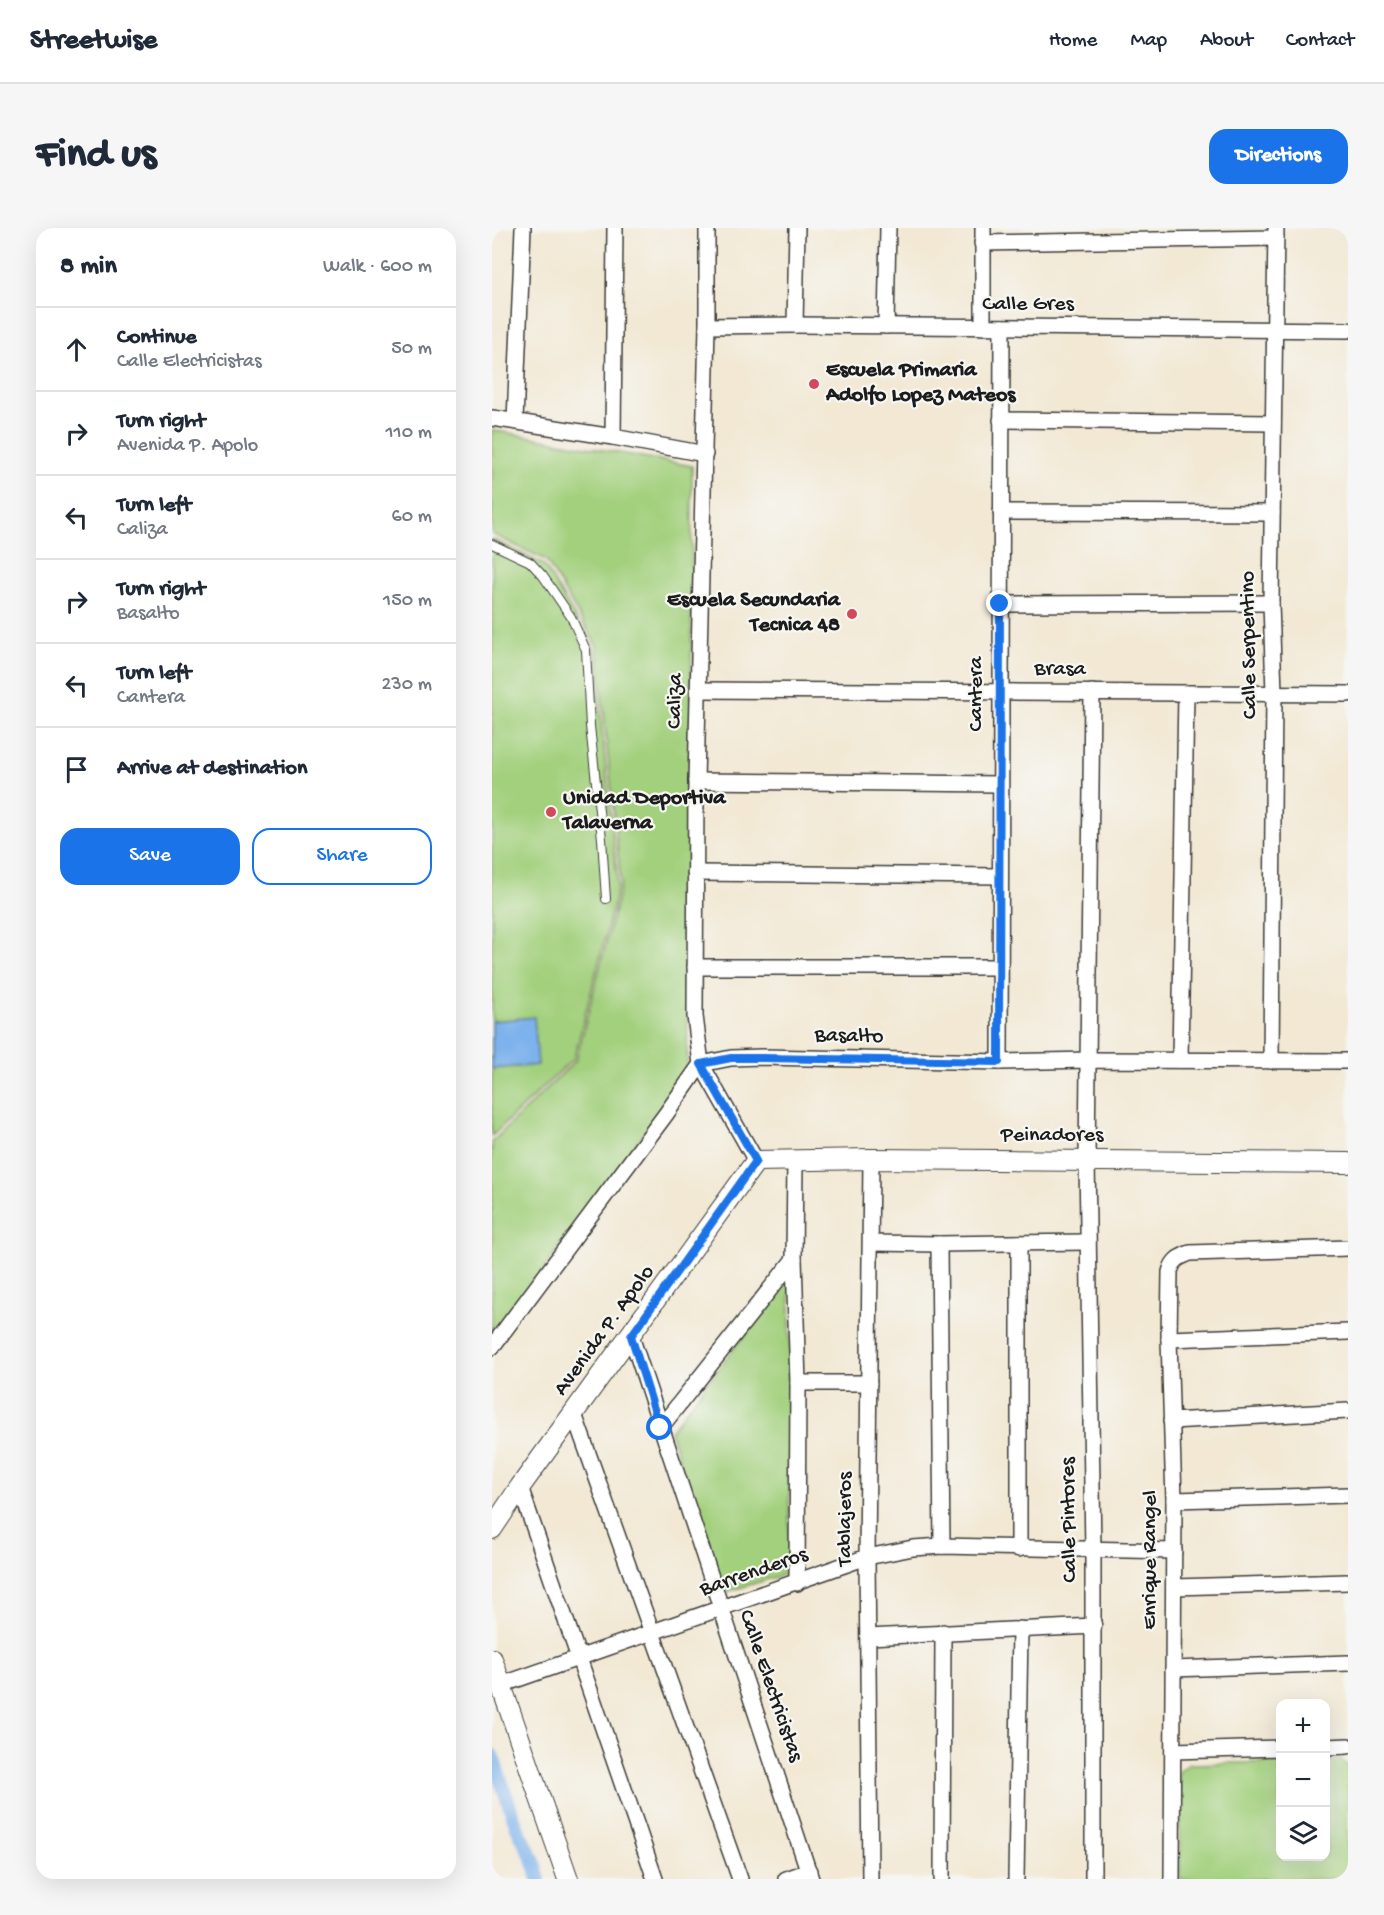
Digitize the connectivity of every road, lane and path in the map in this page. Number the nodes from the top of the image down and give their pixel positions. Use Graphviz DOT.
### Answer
graph roads {
  1 [pos="523,228"];
  2 [pos="615,228"];
  3 [pos="707,228"];
  4 [pos="797,228"];
  5 [pos="888,228"];
  6 [pos="1276,233"];
  7 [pos="982,236"];
  8 [pos="795,325"];
  9 [pos="707,326"];
  10 [pos="886,326"];
  11 [pos="983,327"];
  12 [pos="1002,327"];
  13 [pos="1274,329"];
  14 [pos="1348,330"];
  15 [pos="492,418"];
  16 [pos="1001,420"];
  17 [pos="515,421"];
  18 [pos="1273,423"];
  19 [pos="613,437"];
  20 [pos="705,454"];
  21 [pos="1001,512"];
  22 [pos="1272,513"];
  23 [pos="492,544"];
  24 [pos="1271,603"];
  25 [pos="1000,604"];
  26 [pos="699,690"];
  27 [pos="1000,692"];
  28 [pos="1092,692"];
  29 [pos="1186,693"];
  30 [pos="1274,693"];
  31 [pos="1348,694"];
  32 [pos="696,782"];
  33 [pos="1000,784"];
  34 [pos="695,873"];
  35 [pos="1000,876"];
  36 [pos="606,899"];
  37 [pos="695,967"];
  38 [pos="1000,967"];
  39 [pos="1088,1059"];
  40 [pos="1180,1060"];
  41 [pos="1271,1061"];
  42 [pos="1348,1061"];
  43 [pos="999,1062"];
  44 [pos="701,1064"];
  45 [pos="871,1159"];
  46 [pos="1087,1160"];
  47 [pos="756,1161"];
  48 [pos="795,1161"];
  49 [pos="1348,1163"];
  50 [pos="1088,1242"];
  51 [pos="870,1243"];
  52 [pos="1019,1243"];
  53 [pos="939,1244"];
  54 [pos="1348,1248"];
  55 [pos="794,1259"];
  56 [pos="1348,1332"];
  57 [pos="631,1336"];
  58 [pos="1169,1339"];
  59 [pos="492,1347"];
  60 [pos="798,1383"];
  61 [pos="869,1383"];
  62 [pos="1348,1411"];
  63 [pos="574,1414"];
  64 [pos="1171,1421"];
  65 [pos="660,1428"];
  66 [pos="520,1487"];
  67 [pos="1348,1495"];
  68 [pos="1174,1500"];
  69 [pos="496,1519"];
  70 [pos="942,1546"];
  71 [pos="1019,1549"];
  72 [pos="1093,1551"];
  73 [pos="1174,1551"];
  74 [pos="867,1557"];
  75 [pos="797,1582"];
  76 [pos="1348,1582"];
  77 [pos="1174,1587"];
  78 [pos="720,1609"];
  79 [pos="1094,1626"];
  80 [pos="1020,1629"];
  81 [pos="652,1632"];
  82 [pos="943,1632"];
  83 [pos="868,1636"];
  84 [pos="578,1658"];
  85 [pos="492,1659"];
  86 [pos="1348,1663"];
  87 [pos="1173,1669"];
  88 [pos="501,1685"];
  89 [pos="1348,1746"];
  90 [pos="1330,1747"];
  91 [pos="1276,1748"];
  92 [pos="1173,1751"];
  93 [pos="810,1875"];
  94 [pos="568,1879"];
  95 [pos="655,1879"];
  96 [pos="740,1879"];
  97 [pos="786,1879"];
  98 [pos="870,1879"];
  99 [pos="942,1879"];
  100 [pos="1016,1879"];
  101 [pos="1093,1879"];
  102 [pos="1172,1879"];
  1 -- 17 [label="street"];
  2 -- 19 [label="street"];
  3 -- 9 [label="street, Caliza"];
  4 -- 8 [label="street"];
  5 -- 10 [label="street"];
  6 -- 7 [label="street"];
  6 -- 13 [label="street, Calle Serpentino"];
  7 -- 11 [label="street"];
  8 -- 9 [label="street, Calle Gres"];
  8 -- 10 [label="street, Calle Gres"];
  9 -- 20 [label="street, Caliza"];
  10 -- 11 [label="street, Calle Gres"];
  11 -- 12 [label="street, Calle Gres"];
  12 -- 13 [label="street, Calle Gres"];
  12 -- 16 [label="street, Cantera"];
  13 -- 14 [label="street, Calle Gres"];
  13 -- 18 [label="street, Calle Serpentino"];
  15 -- 17 [label="street"];
  16 -- 18 [label="street"];
  16 -- 21 [label="street, Cantera"];
  17 -- 19 [label="street"];
  18 -- 22 [label="street, Calle Serpentino"];
  19 -- 20 [label="street"];
  20 -- 26 [label="street, Caliza"];
  21 -- 22 [label="street"];
  21 -- 25 [label="street, Cantera"];
  22 -- 24 [label="street, Calle Serpentino"];
  23 -- 36 [label="lane"];
  24 -- 25 [label="street"];
  24 -- 30 [label="street, Calle Serpentino"];
  25 -- 27 [label="street, Cantera"];
  26 -- 27 [label="street, Brasa"];
  26 -- 32 [label="street, Caliza"];
  27 -- 28 [label="street, Brasa"];
  27 -- 33 [label="street, Cantera"];
  28 -- 29 [label="street, Brasa"];
  28 -- 39 [label="street, Calle Pintores"];
  29 -- 30 [label="street, Brasa"];
  29 -- 40 [label="street"];
  30 -- 31 [label="street, Brasa"];
  30 -- 41 [label="street, Calle Serpentino"];
  32 -- 33 [label="street"];
  32 -- 34 [label="street, Caliza"];
  33 -- 35 [label="street, Cantera"];
  34 -- 35 [label="street"];
  34 -- 37 [label="street, Caliza"];
  35 -- 38 [label="street, Cantera"];
  37 -- 38 [label="street"];
  37 -- 44 [label="street, Caliza"];
  38 -- 43 [label="street, Cantera"];
  39 -- 40 [label="street, Basalto"];
  39 -- 43 [label="street, Basalto"];
  39 -- 46 [label="street, Calle Pintores"];
  40 -- 41 [label="street, Basalto"];
  41 -- 42 [label="street, Basalto"];
  43 -- 44 [label="street, Basalto"];
  44 -- 47 [label="street, Caliza"];
  44 -- 59 [label="street"];
  45 -- 46 [label="street, Peinadores"];
  45 -- 48 [label="street, Peinadores"];
  45 -- 51 [label="street, Tablajeros"];
  46 -- 49 [label="street, Peinadores"];
  46 -- 50 [label="street, Calle Pintores"];
  47 -- 48 [label="street, Peinadores"];
  47 -- 57 [label="street, Avenida P. Apolo"];
  48 -- 55 [label="street"];
  50 -- 52 [label="street"];
  50 -- 72 [label="street, Calle Pintores"];
  51 -- 53 [label="street"];
  51 -- 61 [label="street, Tablajeros"];
  52 -- 53 [label="street"];
  52 -- 71 [label="street"];
  53 -- 70 [label="street"];
  54 -- 58 [label="street, Enrique Rangel"];
  55 -- 60 [label="street"];
  55 -- 65 [label="street"];
  56 -- 58 [label="street"];
  57 -- 63 [label="street, Avenida P. Apolo"];
  57 -- 65 [label="street, Calle Electricistas"];
  58 -- 64 [label="street, Enrique Rangel"];
  60 -- 61 [label="street"];
  60 -- 75 [label="street"];
  61 -- 74 [label="street, Tablajeros"];
  62 -- 64 [label="street"];
  63 -- 66 [label="street, Avenida P. Apolo"];
  63 -- 81 [label="street"];
  64 -- 68 [label="street, Enrique Rangel"];
  65 -- 78 [label="street, Calle Electricistas"];
  66 -- 69 [label="street, Avenida P. Apolo"];
  66 -- 84 [label="street"];
  67 -- 68 [label="street"];
  68 -- 73 [label="street, Enrique Rangel"];
  70 -- 71 [label="street, Barrenderos"];
  70 -- 74 [label="street, Barrenderos"];
  71 -- 72 [label="street, Barrenderos"];
  72 -- 73 [label="street, Barrenderos"];
  72 -- 79 [label="street, Calle Pintores"];
  73 -- 77 [label="street, Enrique Rangel"];
  74 -- 75 [label="street, Barrenderos"];
  74 -- 83 [label="street, Tablajeros"];
  75 -- 78 [label="street, Barrenderos"];
  76 -- 77 [label="street"];
  77 -- 87 [label="street, Enrique Rangel"];
  78 -- 81 [label="street, Barrenderos"];
  78 -- 93 [label="street, Calle Electricistas"];
  79 -- 80 [label="street"];
  79 -- 101 [label="street, Calle Pintores"];
  80 -- 82 [label="street"];
  80 -- 100 [label="street"];
  81 -- 84 [label="street, Barrenderos"];
  81 -- 96 [label="street"];
  82 -- 83 [label="street"];
  82 -- 99 [label="street"];
  83 -- 98 [label="street, Tablajeros"];
  84 -- 88 [label="street, Barrenderos"];
  84 -- 95 [label="street"];
  85 -- 88 [label="street"];
  86 -- 87 [label="street"];
  87 -- 92 [label="street, Enrique Rangel"];
  88 -- 94 [label="street"];
  89 -- 90 [label="street"];
  91 -- 92 [label="street"];
  92 -- 102 [label="street, Enrique Rangel"];
  93 -- 97 [label="street"];
}
